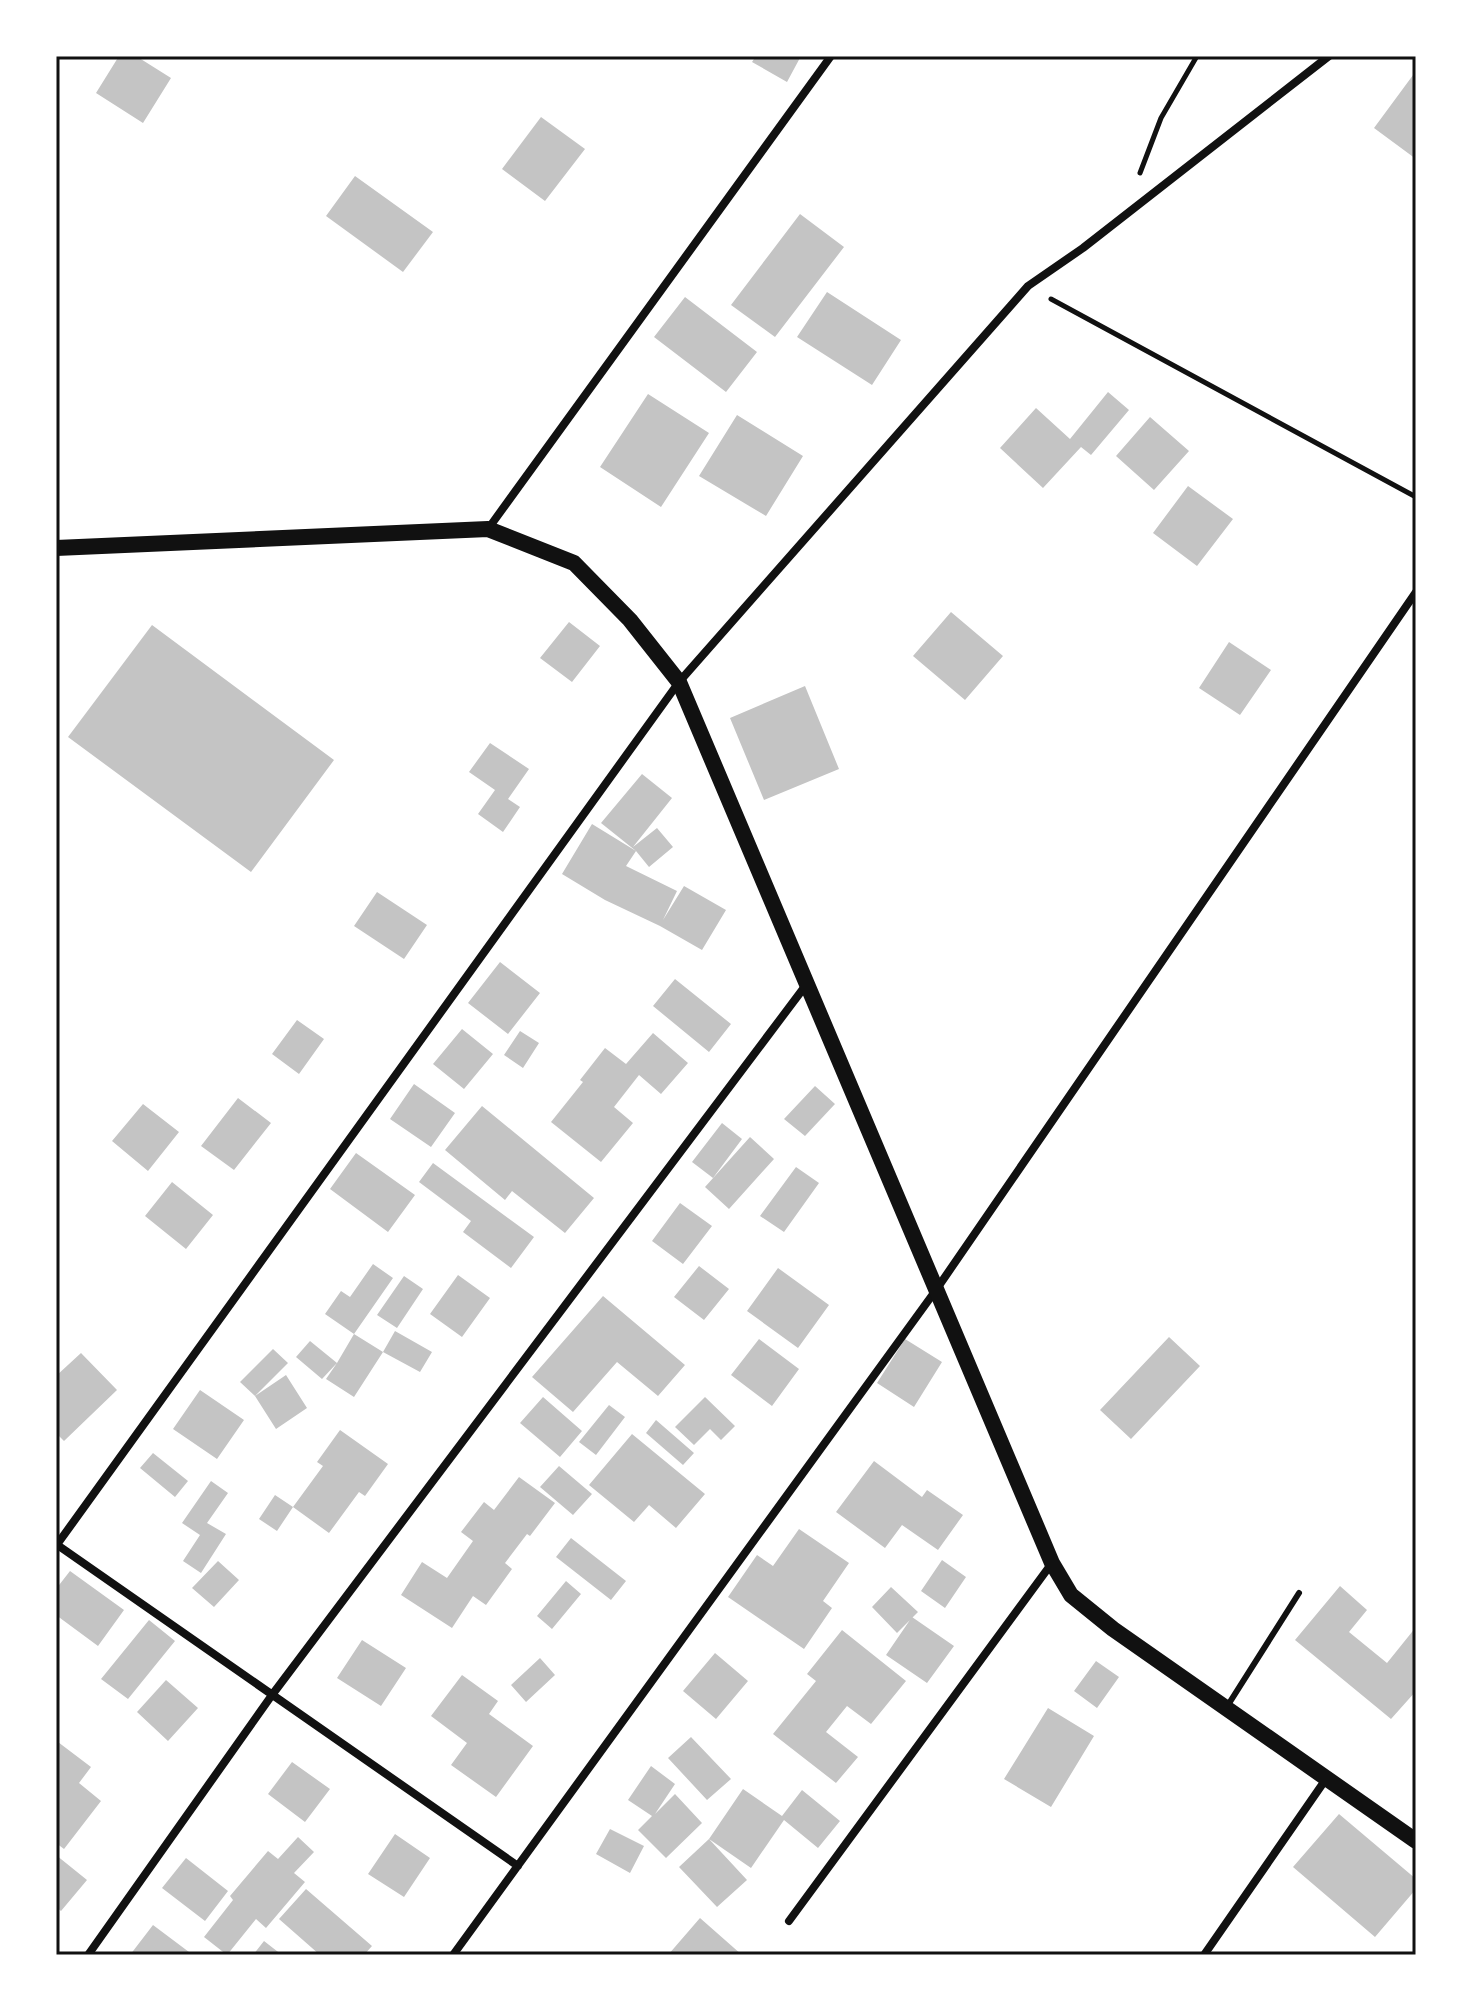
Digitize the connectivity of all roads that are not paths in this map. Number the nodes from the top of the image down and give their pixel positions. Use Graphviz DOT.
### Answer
graph roads {
  1 [pos="831,56"];
  2 [pos="1329,56"];
  3 [pos="488,529"];
  4 [pos="56,548"];
  5 [pos="1416,592"];
  6 [pos="679,682"];
  7 [pos="807,984"];
  8 [pos="936,1290"];
  9 [pos="56,1545"];
  10 [pos="1052,1563"];
  11 [pos="1299,1593"];
  12 [pos="272,1695"];
  13 [pos="1226,1708"];
  14 [pos="1326,1778"];
  15 [pos="1416,1841"];
  16 [pos="518,1866"];
  17 [pos="789,1921"];
  18 [pos="88,1955"];
  19 [pos="453,1955"];
  20 [pos="1204,1955"];
  1 -- 3 [label="street"];
  2 -- 6 [label="street"];
  3 -- 4 [label="main road"];
  3 -- 6 [label="main road"];
  5 -- 8 [label="street"];
  6 -- 7 [label="main road"];
  6 -- 9 [label="street"];
  7 -- 8 [label="main road"];
  7 -- 12 [label="street"];
  8 -- 10 [label="main road"];
  8 -- 16 [label="street"];
  9 -- 12 [label="street"];
  10 -- 13 [label="main road"];
  10 -- 17 [label="street"];
  11 -- 13 [label="lane"];
  12 -- 16 [label="street"];
  12 -- 18 [label="street"];
  13 -- 14 [label="main road"];
  14 -- 15 [label="main road"];
  14 -- 20 [label="street"];
  16 -- 19 [label="street"];
}
